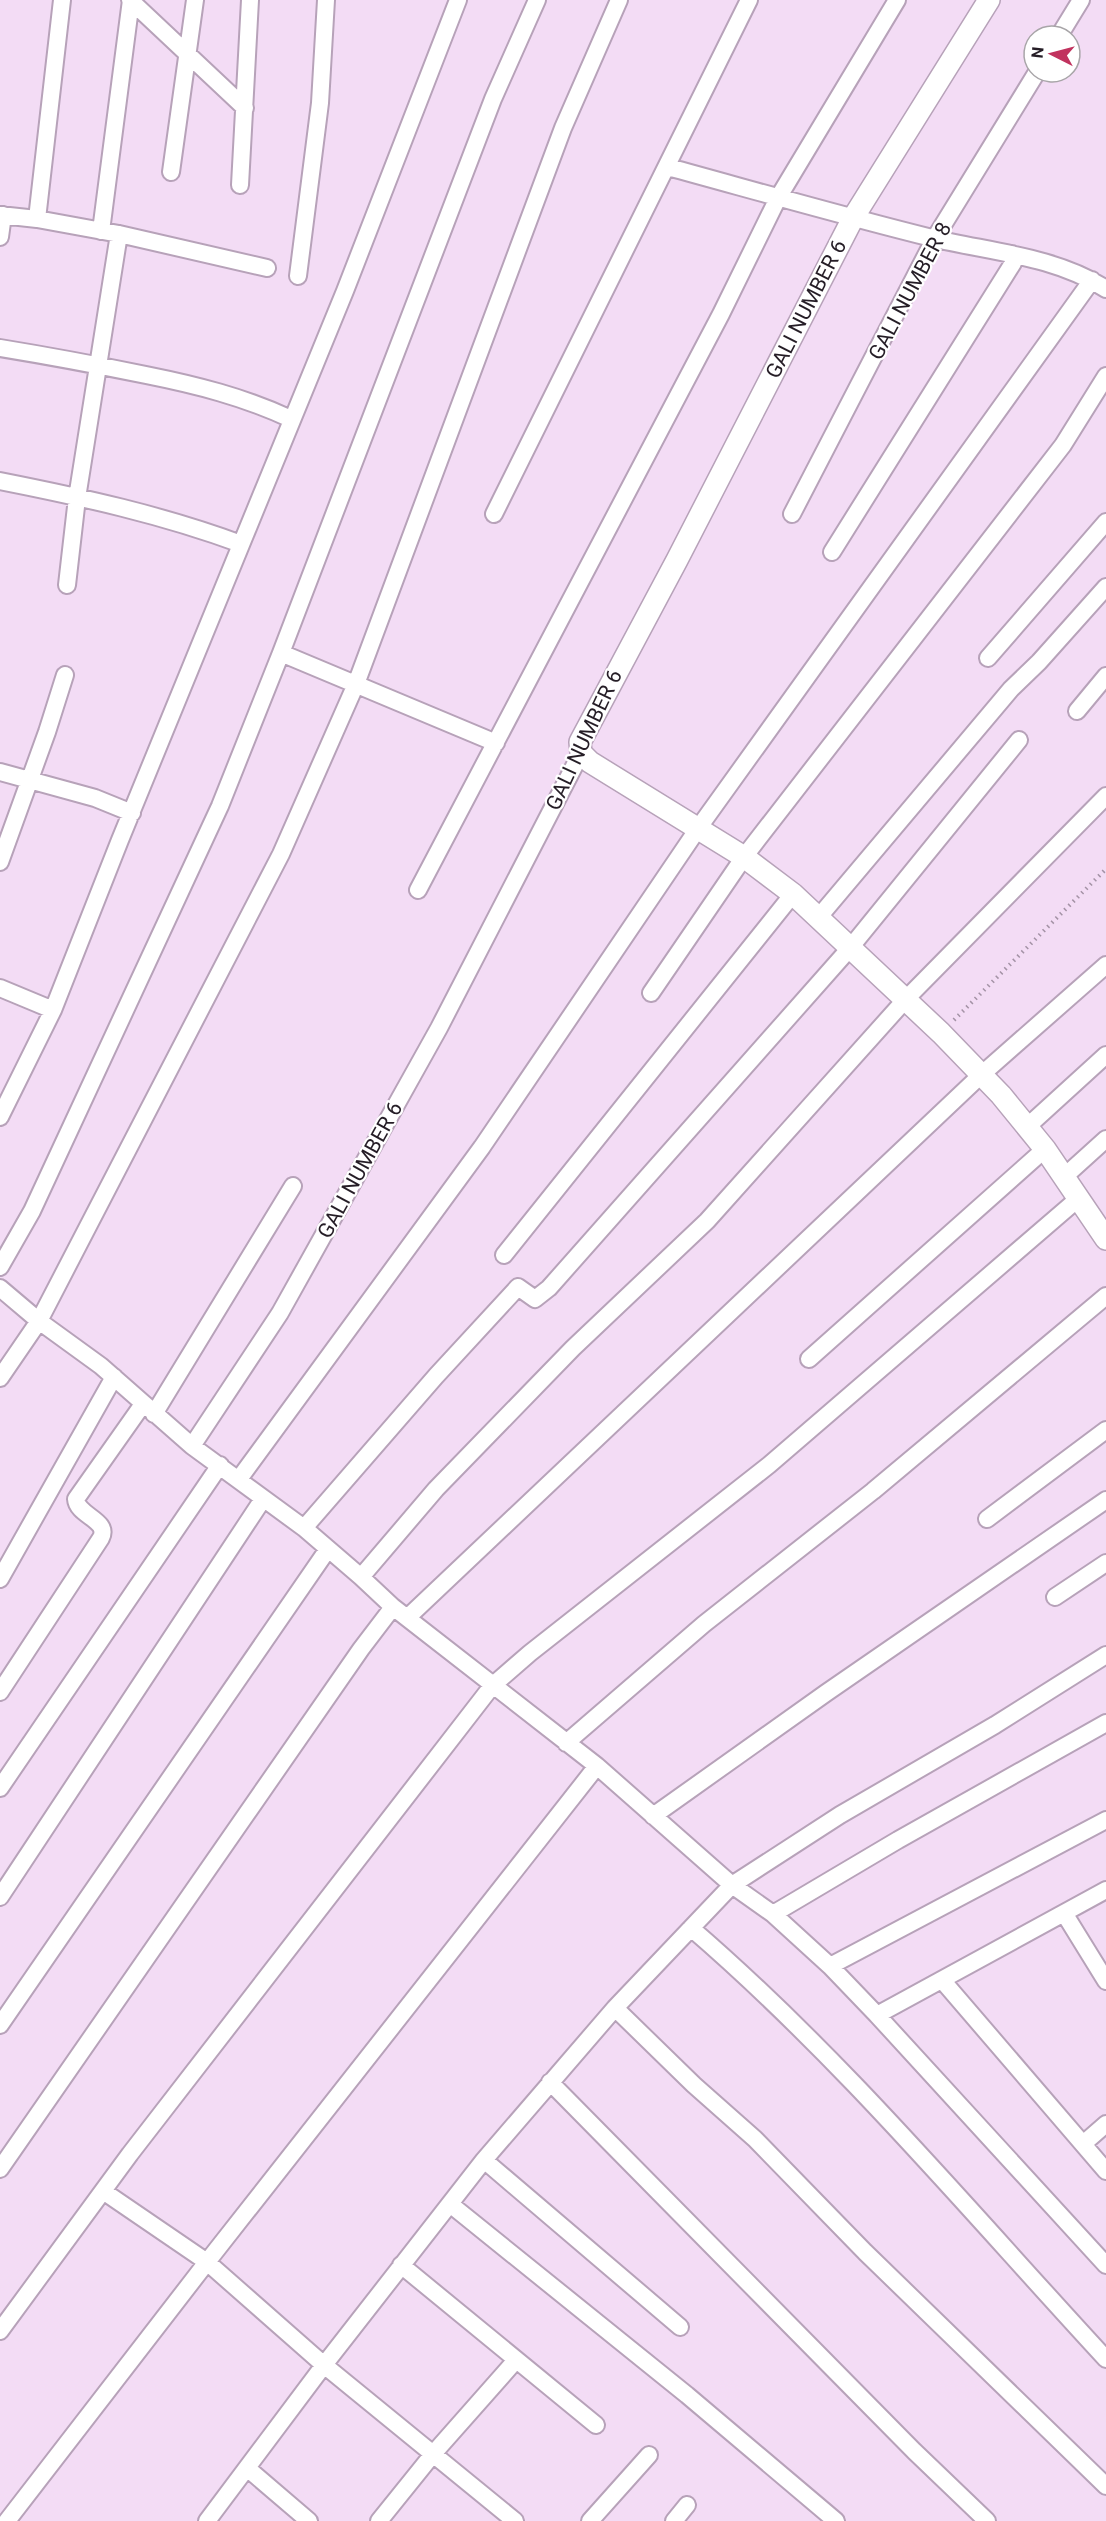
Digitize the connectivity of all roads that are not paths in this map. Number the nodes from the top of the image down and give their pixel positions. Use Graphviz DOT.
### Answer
graph roads {
  1 [pos="62,0"];
  2 [pos="130,0"];
  3 [pos="195,0"];
  4 [pos="250,0"];
  5 [pos="326,0"];
  6 [pos="458,0"];
  7 [pos="537,0"];
  8 [pos="619,0"];
  9 [pos="749,0"];
  10 [pos="897,0"];
  11 [pos="989,0"];
  12 [pos="1081,0"];
  13 [pos="1066,24"];
  14 [pos="187,56"];
  15 [pos="1030,84"];
  16 [pos="244,108"];
  17 [pos="668,167"];
  18 [pos="171,172"];
  19 [pos="240,185"];
  20 [pos="778,198"];
  21 [pos="1,215"];
  22 [pos="853,218"];
  23 [pos="37,219"];
  24 [pos="101,231"];
  25 [pos="119,234"];
  26 [pos="0,237"];
  27 [pos="935,238"];
  28 [pos="1012,254"];
  29 [pos="267,268"];
  30 [pos="298,276"];
  31 [pos="1099,284"];
  32 [pos="0,348"];
  33 [pos="97,363"];
  34 [pos="1106,376"];
  35 [pos="291,419"];
  36 [pos="0,481"];
  37 [pos="77,498"];
  38 [pos="494,514"];
  39 [pos="792,514"];
  40 [pos="1106,522"];
  41 [pos="240,544"];
  42 [pos="832,552"];
  43 [pos="67,585"];
  44 [pos="1106,587"];
  45 [pos="281,653"];
  46 [pos="988,658"];
  47 [pos="65,675"];
  48 [pos="1106,676"];
  49 [pos="356,684"];
  50 [pos="1077,711"];
  51 [pos="1019,740"];
  52 [pos="496,743"];
  53 [pos="581,753"];
  54 [pos="0,772"];
  55 [pos="30,779"];
  56 [pos="1106,796"];
  57 [pos="132,813"];
  58 [pos="697,830"];
  59 [pos="744,857"];
  60 [pos="0,862"];
  61 [pos="418,891"];
  62 [pos="793,894"];
  63 [pos="818,918"];
  64 [pos="850,948"];
  65 [pos="1106,965"];
  66 [pos="0,988"];
  67 [pos="651,993"];
  68 [pos="905,1000"];
  69 [pos="53,1010"];
  70 [pos="1106,1055"];
  71 [pos="981,1075"];
  72 [pos="0,1117"];
  73 [pos="1028,1126"];
  74 [pos="1106,1139"];
  75 [pos="1045,1149"];
  76 [pos="1065,1176"];
  77 [pos="293,1186"];
  78 [pos="1079,1198"];
  79 [pos="1104,1232"];
  80 [pos="504,1255"];
  81 [pos="0,1267"];
  82 [pos="0,1288"];
  83 [pos="1106,1296"];
  84 [pos="39,1321"];
  85 [pos="809,1359"];
  86 [pos="114,1377"];
  87 [pos="0,1378"];
  88 [pos="149,1409"];
  89 [pos="1106,1430"];
  90 [pos="192,1446"];
  91 [pos="220,1465"];
  92 [pos="239,1479"];
  93 [pos="263,1499"];
  94 [pos="1106,1500"];
  95 [pos="987,1519"];
  96 [pos="304,1528"];
  97 [pos="328,1550"];
  98 [pos="5,1558"];
  99 [pos="1106,1563"];
  100 [pos="362,1577"];
  101 [pos="0,1580"];
  102 [pos="1055,1597"];
  103 [pos="393,1607"];
  104 [pos="407,1618"];
  105 [pos="1106,1655"];
  106 [pos="492,1686"];
  107 [pos="0,1692"];
  108 [pos="1106,1723"];
  109 [pos="566,1743"];
  110 [pos="597,1766"];
  111 [pos="0,1788"];
  112 [pos="653,1816"];
  113 [pos="1106,1820"];
  114 [pos="732,1885"];
  115 [pos="1106,1890"];
  116 [pos="0,1896"];
  117 [pos="1064,1913"];
  118 [pos="773,1914"];
  119 [pos="691,1928"];
  120 [pos="830,1966"];
  121 [pos="942,1980"];
  122 [pos="1106,1980"];
  123 [pos="615,2008"];
  124 [pos="878,2015"];
  125 [pos="0,2025"];
  126 [pos="550,2082"];
  127 [pos="1106,2124"];
  128 [pos="1083,2144"];
  129 [pos="484,2160"];
  130 [pos="0,2169"];
  131 [pos="1106,2171"];
  132 [pos="103,2191"];
  133 [pos="450,2204"];
  134 [pos="207,2262"];
  135 [pos="401,2265"];
  136 [pos="1106,2265"];
  137 [pos="680,2327"];
  138 [pos="0,2331"];
  139 [pos="1106,2359"];
  140 [pos="516,2360"];
  141 [pos="324,2365"];
  142 [pos="596,2426"];
  143 [pos="433,2454"];
  144 [pos="649,2455"];
  145 [pos="247,2468"];
  146 [pos="1106,2486"];
  147 [pos="687,2505"];
  148 [pos="7,2521"];
  149 [pos="207,2521"];
  150 [pos="309,2521"];
  151 [pos="379,2521"];
  152 [pos="515,2521"];
  153 [pos="590,2521"];
  154 [pos="674,2521"];
  155 [pos="836,2521"];
  156 [pos="987,2521"];
  1 -- 23 [label="street"];
  2 -- 14 [label="street"];
  2 -- 24 [label="street"];
  3 -- 14 [label="street"];
  4 -- 16 [label="street"];
  5 -- 30 [label="street"];
  6 -- 35 [label="street"];
  7 -- 45 [label="street"];
  8 -- 49 [label="street"];
  9 -- 17 [label="street"];
  10 -- 20 [label="street"];
  11 -- 22 [label="street, GALI NUMBER 6"];
  12 -- 13 [label="street"];
  14 -- 16 [label="street"];
  14 -- 18 [label="street"];
  15 -- 27 [label="street, GALI NUMBER 8"];
  16 -- 19 [label="street"];
  17 -- 20 [label="street"];
  17 -- 38 [label="street"];
  20 -- 22 [label="street"];
  20 -- 52 [label="street"];
  21 -- 23 [label="street"];
  21 -- 26 [label="street"];
  22 -- 27 [label="street"];
  22 -- 53 [label="street, GALI NUMBER 6"];
  23 -- 24 [label="street"];
  24 -- 25 [label="street"];
  25 -- 29 [label="street"];
  25 -- 33 [label="street"];
  27 -- 28 [label="street"];
  27 -- 39 [label="street, GALI NUMBER 8"];
  28 -- 31 [label="street"];
  28 -- 42 [label="street"];
  31 -- 58 [label="street"];
  32 -- 33 [label="street"];
  33 -- 35 [label="street"];
  33 -- 37 [label="street"];
  34 -- 59 [label="street"];
  35 -- 41 [label="street"];
  36 -- 37 [label="street"];
  37 -- 41 [label="street"];
  37 -- 43 [label="street"];
  40 -- 46 [label="street"];
  41 -- 57 [label="street"];
  44 -- 63 [label="street"];
  45 -- 49 [label="street"];
  45 -- 81 [label="street"];
  47 -- 55 [label="street"];
  48 -- 50 [label="street"];
  49 -- 52 [label="street"];
  49 -- 84 [label="street"];
  51 -- 64 [label="street"];
  52 -- 61 [label="street"];
  53 -- 58 [label="street"];
  53 -- 90 [label="street, GALI NUMBER 6"];
  54 -- 55 [label="street"];
  55 -- 57 [label="street"];
  55 -- 60 [label="street"];
  56 -- 68 [label="street"];
  57 -- 69 [label="street"];
  58 -- 59 [label="street"];
  58 -- 92 [label="street"];
  59 -- 62 [label="street"];
  59 -- 67 [label="street"];
  62 -- 63 [label="street"];
  62 -- 80 [label="street"];
  63 -- 64 [label="street"];
  64 -- 68 [label="street"];
  64 -- 96 [label="street"];
  65 -- 71 [label="street"];
  66 -- 69 [label="street"];
  68 -- 71 [label="street"];
  68 -- 100 [label="street"];
  69 -- 72 [label="street"];
  70 -- 73 [label="street"];
  71 -- 73 [label="street"];
  71 -- 104 [label="street"];
  73 -- 75 [label="street"];
  74 -- 76 [label="street"];
  75 -- 76 [label="street"];
  75 -- 85 [label="street"];
  76 -- 78 [label="street"];
  77 -- 88 [label="street"];
  78 -- 79 [label="street"];
  78 -- 106 [label="street"];
  82 -- 84 [label="street"];
  83 -- 109 [label="street"];
  84 -- 86 [label="street"];
  84 -- 87 [label="street"];
  86 -- 88 [label="street"];
  86 -- 98 [label="street"];
  88 -- 90 [label="street"];
  88 -- 107 [label="street"];
  89 -- 95 [label="street"];
  90 -- 91 [label="street"];
  91 -- 92 [label="street"];
  91 -- 111 [label="street"];
  92 -- 93 [label="street"];
  93 -- 96 [label="street"];
  93 -- 116 [label="street"];
  94 -- 112 [label="street"];
  96 -- 97 [label="street"];
  97 -- 100 [label="street"];
  97 -- 125 [label="street"];
  98 -- 101 [label="street"];
  99 -- 102 [label="street"];
  100 -- 103 [label="street"];
  103 -- 104 [label="street"];
  103 -- 130 [label="street"];
  104 -- 106 [label="street"];
  105 -- 114 [label="street"];
  106 -- 109 [label="street"];
  106 -- 132 [label="street"];
  108 -- 118 [label="street"];
  109 -- 110 [label="street"];
  110 -- 112 [label="street"];
  110 -- 134 [label="street"];
  112 -- 114 [label="street"];
  113 -- 120 [label="street"];
  114 -- 118 [label="street"];
  114 -- 119 [label="street"];
  115 -- 117 [label="street"];
  117 -- 121 [label="street"];
  117 -- 122 [label="street"];
  118 -- 120 [label="street"];
  119 -- 123 [label="street"];
  119 -- 139 [label="street"];
  120 -- 124 [label="street"];
  121 -- 124 [label="street"];
  121 -- 128 [label="street"];
  123 -- 126 [label="street"];
  123 -- 146 [label="street"];
  124 -- 136 [label="street"];
  126 -- 129 [label="street"];
  126 -- 156 [label="street"];
  127 -- 128 [label="street"];
  128 -- 131 [label="street"];
  129 -- 133 [label="street"];
  129 -- 137 [label="street"];
  132 -- 134 [label="street"];
  132 -- 138 [label="street"];
  133 -- 135 [label="street"];
  133 -- 155 [label="street"];
  134 -- 141 [label="street"];
  134 -- 148 [label="street"];
  135 -- 140 [label="street"];
  135 -- 141 [label="street"];
  140 -- 142 [label="street"];
  140 -- 143 [label="street"];
  141 -- 143 [label="street"];
  141 -- 145 [label="street"];
  143 -- 151 [label="street"];
  143 -- 152 [label="street"];
  144 -- 153 [label="street"];
  145 -- 149 [label="street"];
  145 -- 150 [label="street"];
  147 -- 154 [label="street"];
}
